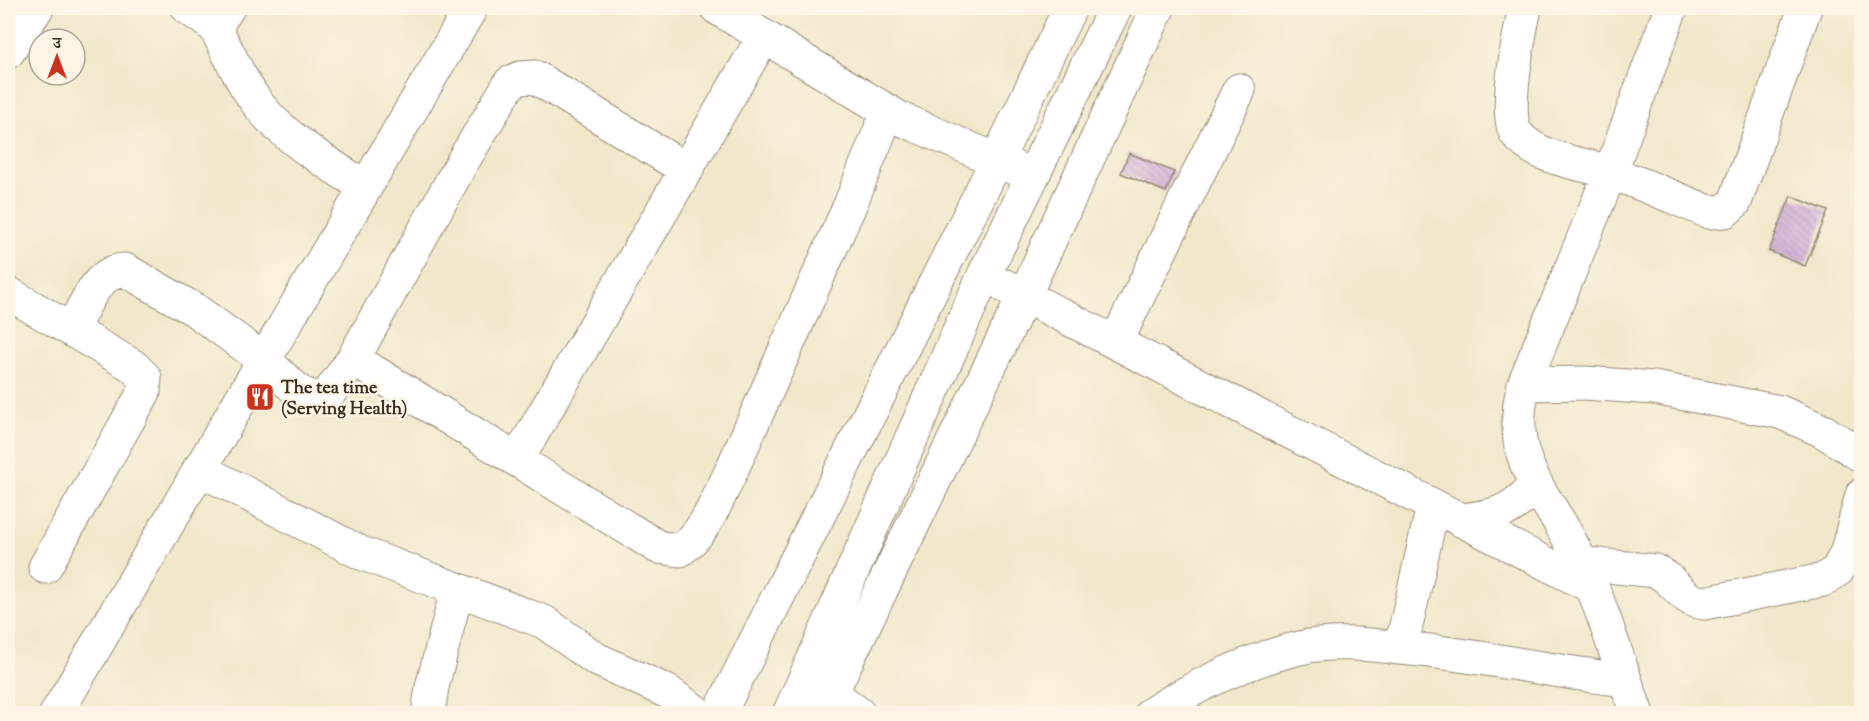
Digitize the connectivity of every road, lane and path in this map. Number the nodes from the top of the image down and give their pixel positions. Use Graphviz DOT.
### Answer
graph roads {
  1 [pos="37,8"];
  2 [pos="188,8"];
  3 [pos="471,8"];
  4 [pos="717,8"];
  5 [pos="1070,8"];
  6 [pos="1115,8"];
  7 [pos="1158,8"];
  8 [pos="1525,8"];
  9 [pos="1671,8"];
  10 [pos="1805,8"];
  11 [pos="222,17"];
  12 [pos="764,36"];
  13 [pos="8,52"];
  14 [pos="1239,90"];
  15 [pos="888,111"];
  16 [pos="997,160"];
  17 [pos="687,170"];
  18 [pos="1610,173"];
  19 [pos="1032,176"];
  20 [pos="365,187"];
  21 [pos="984,275"];
  22 [pos="8,293"];
  23 [pos="1024,296"];
  24 [pos="72,329"];
  25 [pos="1116,342"];
  26 [pos="263,358"];
  27 [pos="353,358"];
  28 [pos="1524,384"];
  29 [pos="1862,456"];
  30 [pos="517,460"];
  31 [pos="200,469"];
  32 [pos="1535,486"];
  33 [pos="1862,495"];
  34 [pos="1447,513"];
  35 [pos="45,567"];
  36 [pos="1586,575"];
  37 [pos="457,590"];
  38 [pos="1401,648"];
  39 [pos="1625,680"];
  40 [pos="825,703"];
  41 [pos="56,714"];
  42 [pos="429,714"];
  43 [pos="699,714"];
  44 [pos="719,714"];
  45 [pos="789,714"];
  46 [pos="859,714"];
  47 [pos="1151,714"];
  48 [pos="1637,714"];
  1 -- 13 [label="street"];
  2 -- 11 [label="street"];
  3 -- 20 [label="street"];
  4 -- 12 [label="street"];
  5 -- 16 [label="street"];
  6 -- 19 [label="street"];
  7 -- 23 [label="street"];
  8 -- 18 [label="street"];
  9 -- 18 [label="street"];
  10 -- 18 [label="street"];
  11 -- 20 [label="street"];
  12 -- 15 [label="street"];
  12 -- 17 [label="street"];
  14 -- 25 [label="street"];
  15 -- 16 [label="street"];
  15 -- 30 [label="street"];
  16 -- 19 [label="street"];
  16 -- 44 [label="street"];
  17 -- 27 [label="street"];
  17 -- 30 [label="street"];
  18 -- 28 [label="street"];
  19 -- 21 [label="street"];
  20 -- 26 [label="street"];
  21 -- 23 [label="street"];
  21 -- 45 [label="street"];
  22 -- 24 [label="street"];
  23 -- 25 [label="street"];
  23 -- 40 [label="street"];
  24 -- 26 [label="street"];
  24 -- 35 [label="street"];
  25 -- 34 [label="street"];
  26 -- 27 [label="street"];
  26 -- 31 [label="street"];
  27 -- 30 [label="street"];
  28 -- 29 [label="street"];
  28 -- 32 [label="street"];
  31 -- 37 [label="street"];
  31 -- 41 [label="street"];
  32 -- 34 [label="street"];
  32 -- 36 [label="street"];
  33 -- 36 [label="street"];
  34 -- 36 [label="street"];
  34 -- 38 [label="street"];
  36 -- 39 [label="street"];
  37 -- 42 [label="street"];
  37 -- 43 [label="street"];
  38 -- 39 [label="street"];
  38 -- 47 [label="street"];
  39 -- 48 [label="street"];
  40 -- 46 [label="street"];
}
